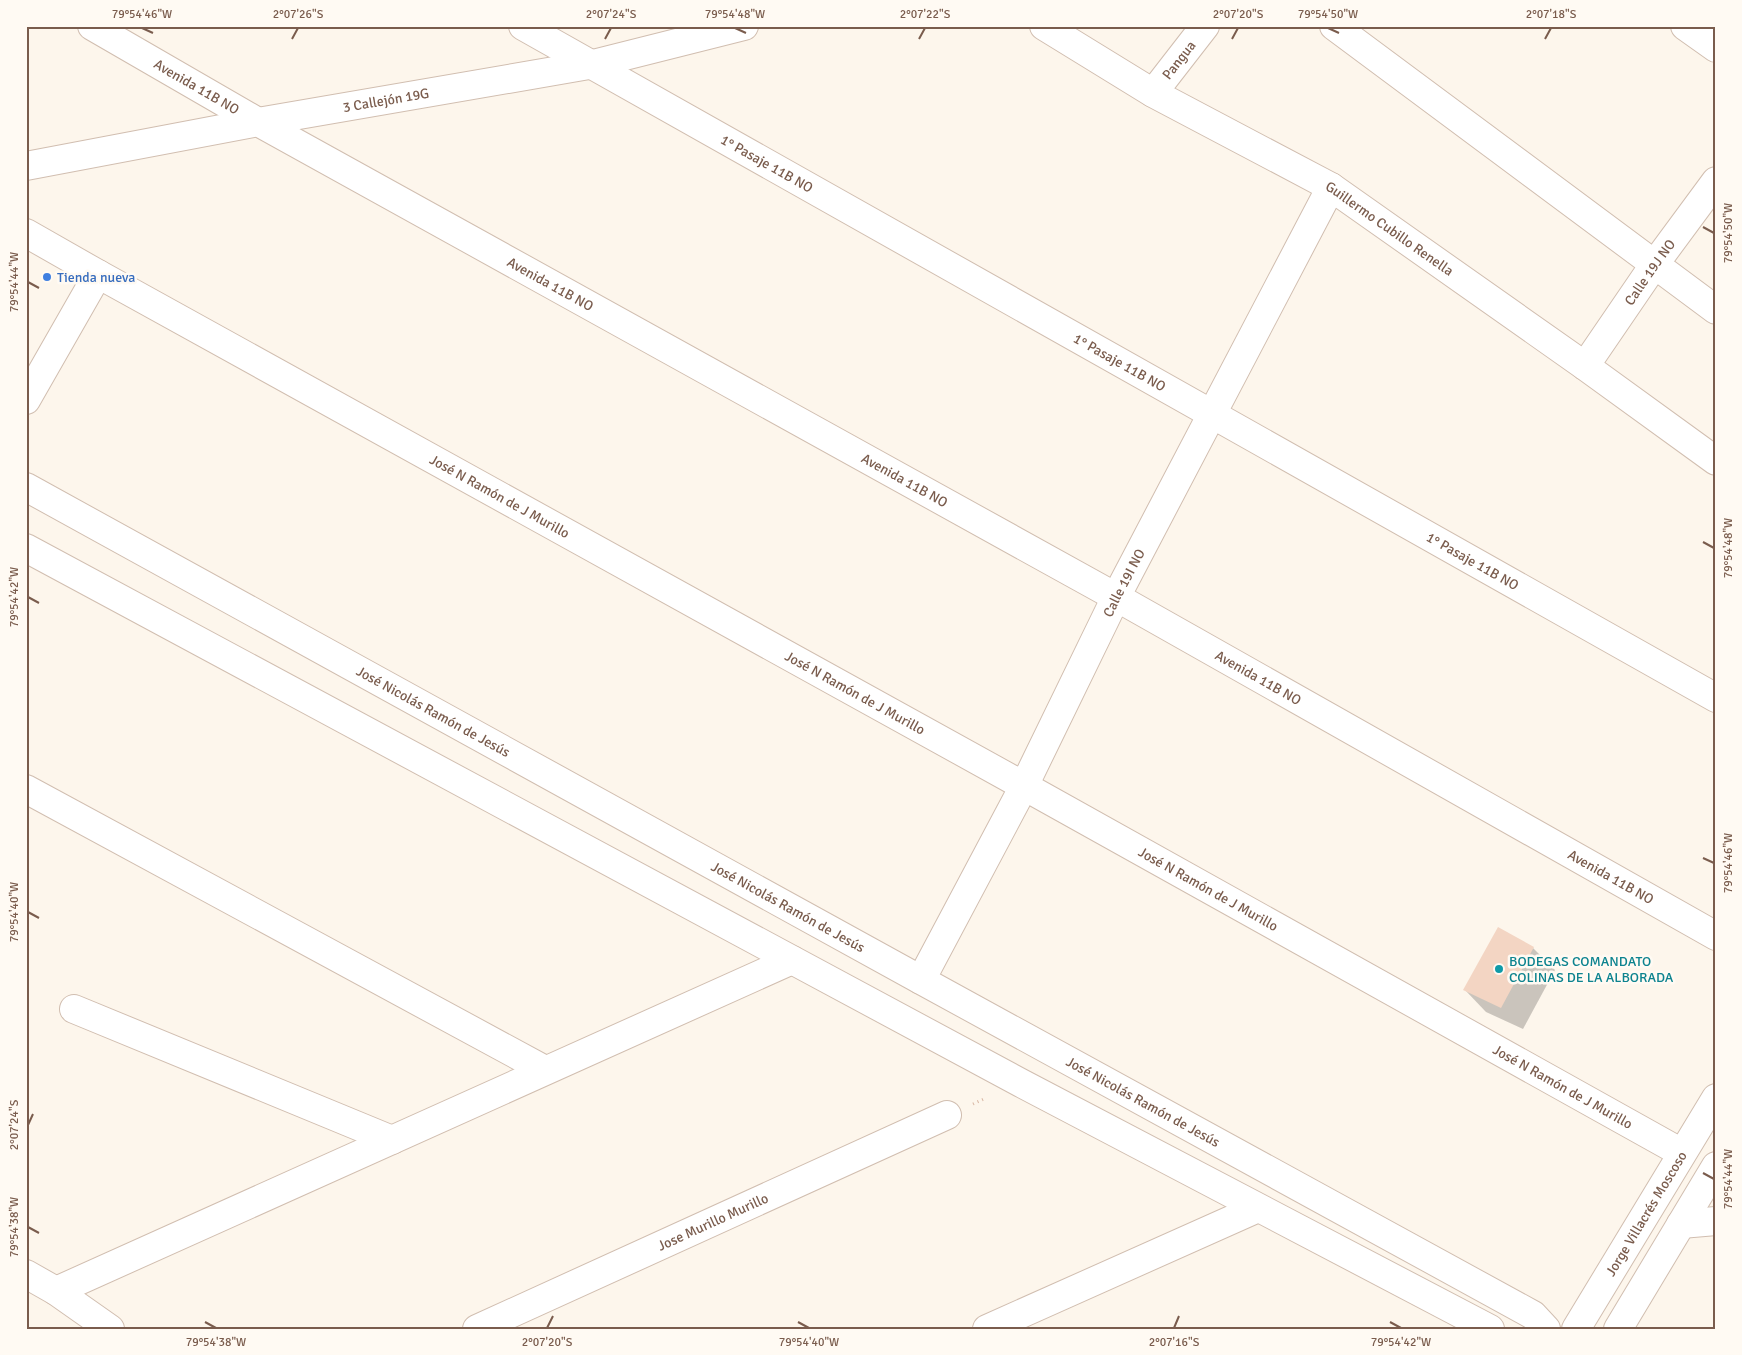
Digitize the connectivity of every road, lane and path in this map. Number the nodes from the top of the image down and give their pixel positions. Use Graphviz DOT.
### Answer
graph roads {
  1 [pos="92,26"];
  2 [pos="523,26"];
  3 [pos="744,26"];
  4 [pos="1044,26"];
  5 [pos="1205,26"];
  6 [pos="1334,26"];
  7 [pos="1685,26"];
  8 [pos="1716,48"];
  9 [pos="589,64"];
  10 [pos="1153,93"];
  11 [pos="258,122"];
  12 [pos="26,166"];
  13 [pos="1716,181"];
  14 [pos="1331,187"];
  15 [pos="26,233"];
  16 [pos="1654,265"];
  17 [pos="98,274"];
  18 [pos="1716,310"];
  19 [pos="1585,366"];
  20 [pos="26,400"];
  21 [pos="1211,413"];
  22 [pos="1716,461"];
  23 [pos="26,487"];
  24 [pos="26,548"];
  25 [pos="1116,597"];
  26 [pos="1716,698"];
  27 [pos="1024,786"];
  28 [pos="26,789"];
  29 [pos="1716,936"];
  30 [pos="792,960"];
  31 [pos="921,980"];
  32 [pos="74,1008"];
  33 [pos="545,1070"];
  34 [pos="1716,1098"];
  35 [pos="947,1115"];
  36 [pos="392,1140"];
  37 [pos="1682,1153"];
  38 [pos="1716,1166"];
  39 [pos="1258,1208"];
  40 [pos="1716,1221"];
  41 [pos="1681,1224"];
  42 [pos="26,1274"];
  43 [pos="56,1292"];
  44 [pos="110,1329"];
  45 [pos="477,1329"];
  46 [pos="987,1329"];
  47 [pos="1490,1329"];
  48 [pos="1546,1329"];
  49 [pos="1576,1329"];
  50 [pos="1618,1329"];
  1 -- 11 [label="street, Avenida 11B NO"];
  2 -- 9 [label="street, 1° Pasaje 11B NO"];
  3 -- 9 [label="street, 3 Callejón 19G"];
  4 -- 10 [label="street, Guillermo Cubillo Renella"];
  5 -- 10 [label="street, Pangua"];
  6 -- 16 [label="street"];
  7 -- 8 [label="street"];
  9 -- 11 [label="street, 3 Callejón 19G"];
  9 -- 21 [label="street, 1° Pasaje 11B NO"];
  10 -- 14 [label="street, Guillermo Cubillo Renella"];
  11 -- 12 [label="street, 3 Callejón 19G"];
  11 -- 25 [label="street, Avenida 11B NO"];
  13 -- 16 [label="street, Calle 19J NO"];
  14 -- 19 [label="street, Guillermo Cubillo Renella"];
  14 -- 21 [label="street, Calle 19I NO"];
  15 -- 17 [label="street, José N Ramón de J Murillo"];
  16 -- 18 [label="street"];
  16 -- 19 [label="street, Calle 19J NO"];
  17 -- 20 [label="street"];
  17 -- 27 [label="street, José N Ramón de J Murillo"];
  19 -- 22 [label="street, Guillermo Cubillo Renella"];
  21 -- 25 [label="street, Calle 19I NO"];
  21 -- 26 [label="street, 1° Pasaje 11B NO"];
  23 -- 31 [label="street, José Nicolás Ramón de Jesús"];
  24 -- 30 [label="street"];
  25 -- 27 [label="street, Calle 19I NO"];
  25 -- 29 [label="street, Avenida 11B NO"];
  27 -- 31 [label="street, Calle 19I NO"];
  27 -- 37 [label="street, José N Ramón de J Murillo"];
  28 -- 33 [label="street"];
  30 -- 33 [label="street"];
  30 -- 39 [label="street"];
  31 -- 48 [label="street, José Nicolás Ramón de Jesús"];
  32 -- 36 [label="street"];
  33 -- 36 [label="street"];
  34 -- 37 [label="street, Jorge Villacrés Moscoso"];
  35 -- 45 [label="street, Jose Murillo Murillo"];
  36 -- 43 [label="street"];
  37 -- 49 [label="street, Jorge Villacrés Moscoso"];
  38 -- 41 [label="street"];
  39 -- 46 [label="street"];
  39 -- 47 [label="street"];
  40 -- 41 [label="street"];
  41 -- 50 [label="street"];
  42 -- 43 [label="street"];
  43 -- 44 [label="street"];
}
